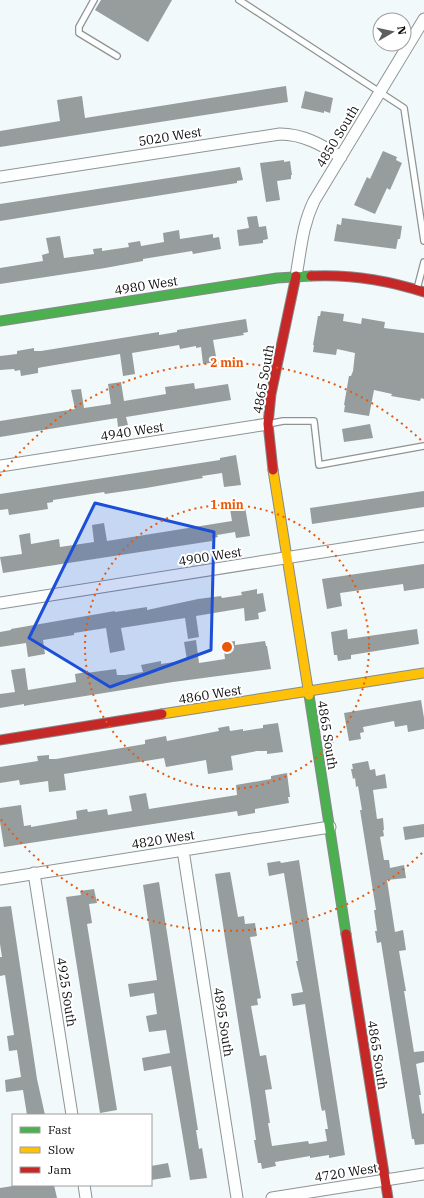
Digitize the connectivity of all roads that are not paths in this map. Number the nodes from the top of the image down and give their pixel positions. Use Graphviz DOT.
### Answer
graph roads {
  1 [pos="94,0"];
  2 [pos="239,0"];
  3 [pos="424,19"];
  4 [pos="117,56"];
  5 [pos="380,91"];
  6 [pos="341,157"];
  7 [pos="0,177"];
  8 [pos="424,241"];
  9 [pos="424,262"];
  10 [pos="296,276"];
  11 [pos="421,291"];
  12 [pos="0,321"];
  13 [pos="268,424"];
  14 [pos="424,446"];
  15 [pos="0,466"];
  16 [pos="424,536"];
  17 [pos="287,558"];
  18 [pos="0,603"];
  19 [pos="424,673"];
  20 [pos="308,692"];
  21 [pos="0,740"];
  22 [pos="330,827"];
  23 [pos="183,850"];
  24 [pos="34,873"];
  25 [pos="0,879"];
  26 [pos="72,1114"];
  27 [pos="424,1174"];
  28 [pos="385,1180"];
  29 [pos="84,1186"];
  30 [pos="86,1198"];
  31 [pos="237,1198"];
  32 [pos="272,1198"];
  33 [pos="388,1198"];
  1 -- 4 [label="lane"];
  2 -- 5 [label="lane"];
  3 -- 5 [label="street, 4850 South"];
  5 -- 6 [label="street, 4850 South"];
  5 -- 8 [label="lane"];
  6 -- 7 [label="street, 5020 West"];
  6 -- 10 [label="street, 4850 South"];
  9 -- 11 [label="lane"];
  10 -- 11 [label="street, 4980 West"];
  10 -- 12 [label="street, 4980 West"];
  10 -- 13 [label="street, 4865 South"];
  13 -- 14 [label="lane"];
  13 -- 15 [label="street, 4940 West"];
  13 -- 17 [label="street, 4865 South"];
  16 -- 17 [label="street, 4900 West"];
  17 -- 18 [label="street, 4900 West"];
  17 -- 20 [label="street, 4865 South"];
  19 -- 20 [label="street, 4860 West"];
  20 -- 21 [label="street, 4860 West"];
  20 -- 22 [label="street, 4865 South"];
  22 -- 23 [label="street, 4820 West"];
  22 -- 28 [label="street, 4865 South"];
  23 -- 24 [label="street, 4820 West"];
  23 -- 31 [label="street, 4895 South"];
  24 -- 25 [label="street, 4820 West"];
  24 -- 26 [label="street, 4925 South"];
  27 -- 28 [label="street, 4720 West"];
  28 -- 32 [label="street, 4720 West"];
  28 -- 33 [label="street, 4865 South"];
  29 -- 30 [label="street"];
}
